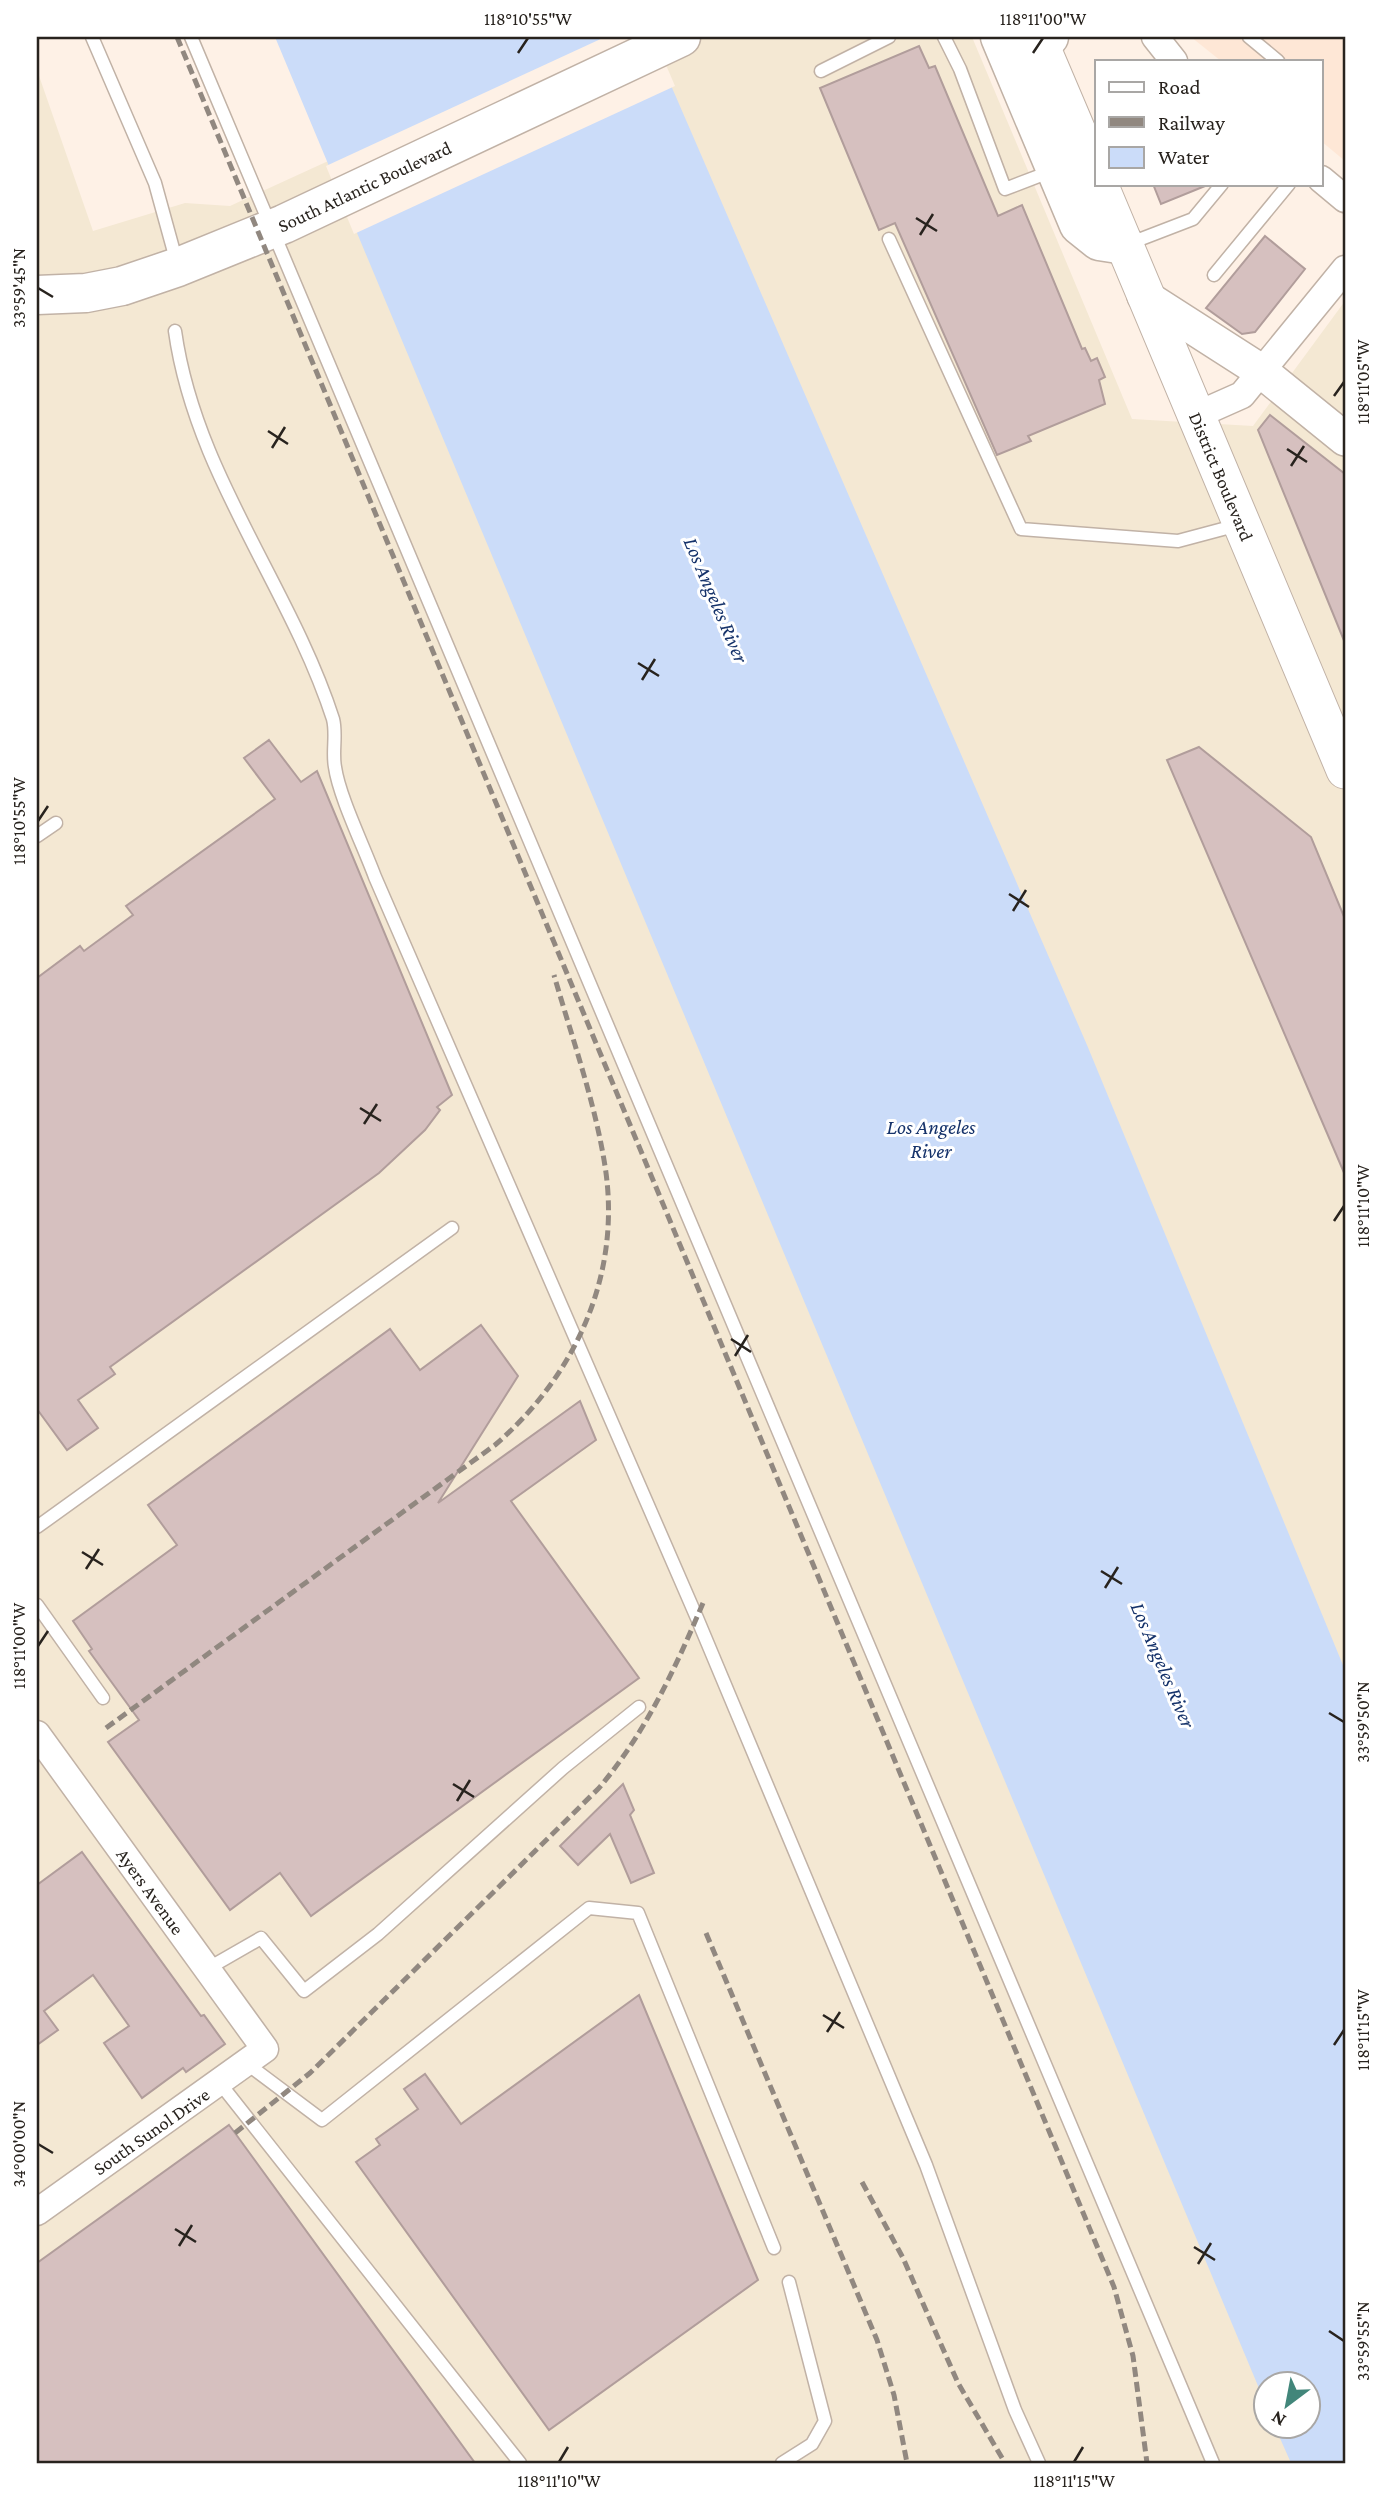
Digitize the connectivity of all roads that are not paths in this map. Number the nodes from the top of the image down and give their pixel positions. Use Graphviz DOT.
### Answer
graph roads {
  1 [pos="92,37"];
  2 [pos="191,37"];
  3 [pos="681,37"];
  4 [pos="889,37"];
  5 [pos="944,37"];
  6 [pos="1000,37"];
  7 [pos="1155,37"];
  8 [pos="1249,37"];
  9 [pos="1043,40"];
  10 [pos="1171,60"];
  11 [pos="1278,60"];
  12 [pos="821,71"];
  13 [pos="1081,169"];
  14 [pos="1322,180"];
  15 [pos="1221,186"];
  16 [pos="1287,186"];
  17 [pos="1345,199"];
  18 [pos="277,227"];
  19 [pos="888,239"];
  20 [pos="1125,245"];
  21 [pos="178,267"];
  22 [pos="1345,269"];
  23 [pos="1214,275"];
  24 [pos="37,295"];
  25 [pos="1144,296"];
  26 [pos="175,331"];
  27 [pos="1261,371"];
  28 [pos="1197,415"];
  29 [pos="1345,439"];
  30 [pos="1241,524"];
  31 [pos="1345,770"];
  32 [pos="56,823"];
  33 [pos="37,836"];
  34 [pos="452,1228"];
  35 [pos="37,1527"];
  36 [pos="37,1605"];
  37 [pos="103,1698"];
  38 [pos="639,1707"];
  39 [pos="37,1734"];
  40 [pos="207,1969"];
  41 [pos="256,2056"];
  42 [pos="219,2082"];
  43 [pos="37,2212"];
  44 [pos="774,2248"];
  45 [pos="789,2282"];
  46 [pos="520,2463"];
  47 [pos="782,2463"];
  48 [pos="1039,2463"];
  49 [pos="1213,2463"];
  1 -- 21 [label="lane"];
  2 -- 18 [label="lane"];
  3 -- 18 [label="main road, South Atlantic Boulevard"];
  4 -- 12 [label="lane"];
  5 -- 13 [label="lane"];
  6 -- 13 [label="main road"];
  7 -- 10 [label="street"];
  8 -- 11 [label="lane"];
  9 -- 13 [label="main road"];
  13 -- 20 [label="main road"];
  14 -- 17 [label="street"];
  15 -- 20 [label="lane"];
  16 -- 23 [label="lane"];
  18 -- 21 [label="main road, South Atlantic Boulevard"];
  18 -- 49 [label="lane"];
  19 -- 30 [label="lane"];
  20 -- 25 [label="main road, District Boulevard"];
  21 -- 24 [label="main road, South Atlantic Boulevard"];
  22 -- 27 [label="street"];
  25 -- 27 [label="street"];
  25 -- 28 [label="main road, District Boulevard"];
  26 -- 48 [label="lane"];
  27 -- 28 [label="street"];
  27 -- 29 [label="street"];
  28 -- 30 [label="main road, District Boulevard"];
  30 -- 31 [label="main road, District Boulevard"];
  32 -- 33 [label="lane"];
  34 -- 35 [label="lane"];
  36 -- 37 [label="lane"];
  38 -- 40 [label="lane"];
  39 -- 40 [label="street, Ayers Avenue"];
  40 -- 41 [label="street, Ayers Avenue"];
  41 -- 42 [label="street, South Sunol Drive"];
  41 -- 44 [label="lane"];
  42 -- 43 [label="street, South Sunol Drive"];
  42 -- 46 [label="lane"];
  45 -- 47 [label="lane"];
}
